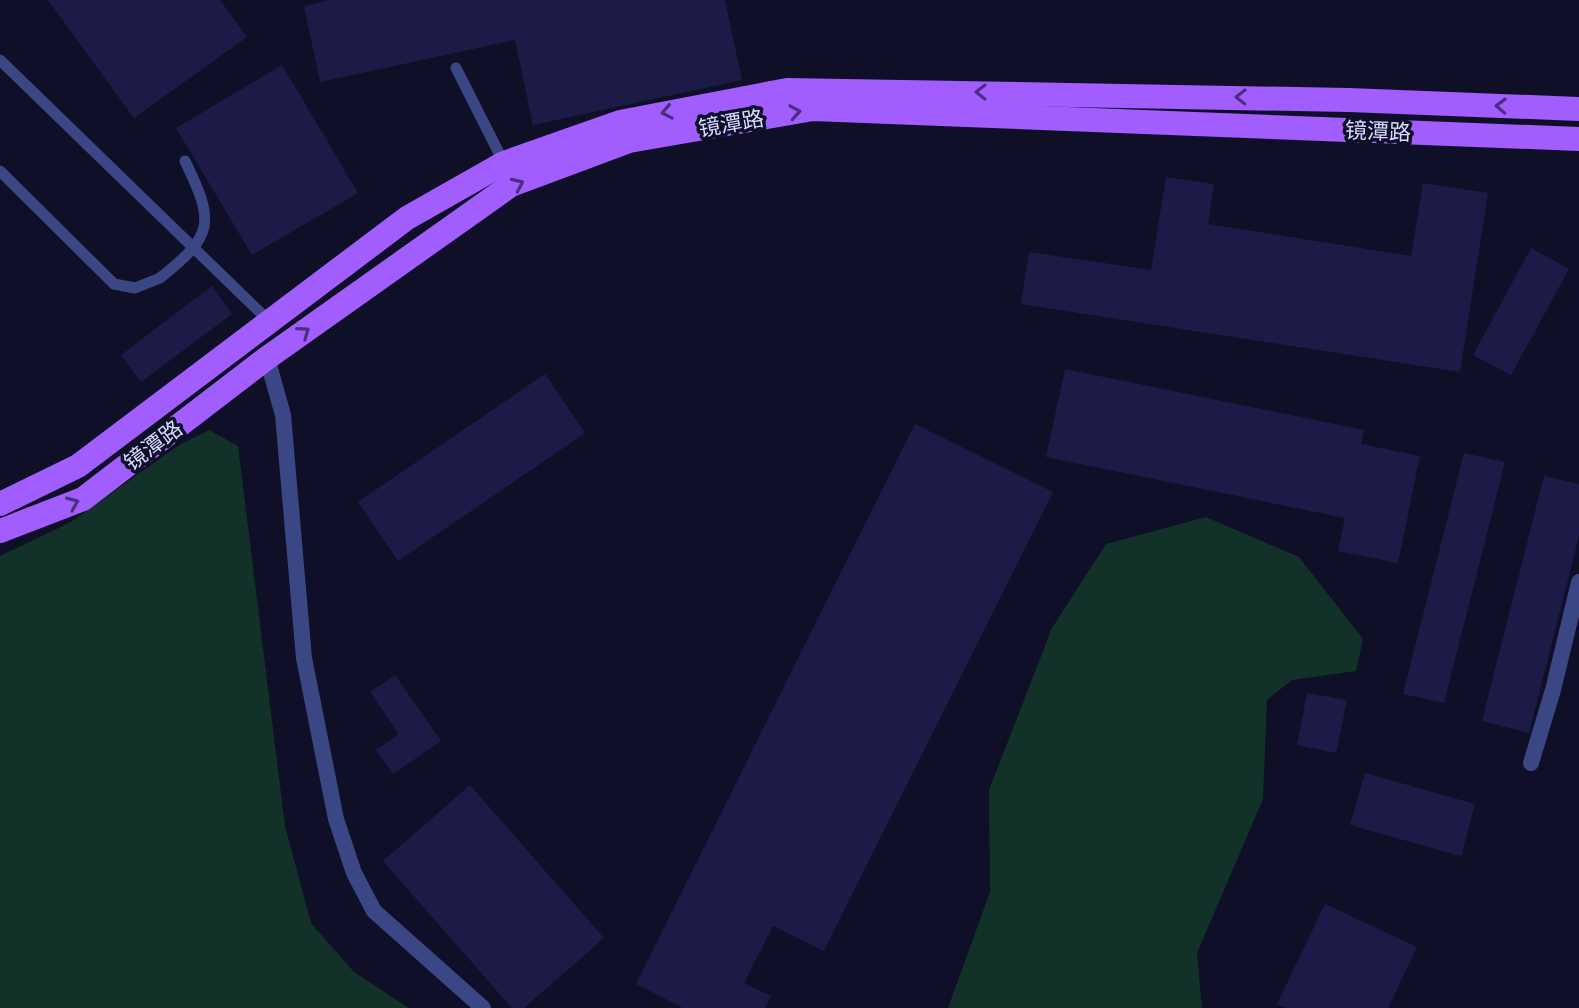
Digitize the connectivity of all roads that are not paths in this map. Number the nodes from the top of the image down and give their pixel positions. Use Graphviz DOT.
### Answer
graph roads {
  1 [pos="0,60"];
  2 [pos="456,68"];
  3 [pos="1579,109"];
  4 [pos="1579,139"];
  5 [pos="185,161"];
  6 [pos="504,163"];
  7 [pos="0,171"];
  8 [pos="269,321"];
  9 [pos="267,358"];
  10 [pos="0,504"];
  11 [pos="0,531"];
  12 [pos="1579,582"];
  13 [pos="1531,763"];
  14 [pos="483,1008"];
  1 -- 8 [label="lane"];
  2 -- 6 [label="lane"];
  3 -- 6 [label="main road, 镜潭路, one-way"];
  9 -- 4 [label="main road, 镜潭路, one-way"];
  5 -- 7 [label="lane, bridge"];
  6 -- 8 [label="main road, 镜潭路"];
  8 -- 10 [label="main road, 镜潭路"];
  11 -- 9 [label="main road, 镜潭路, one-way"];
  9 -- 14 [label="street"];
  12 -- 13 [label="street"];
}
